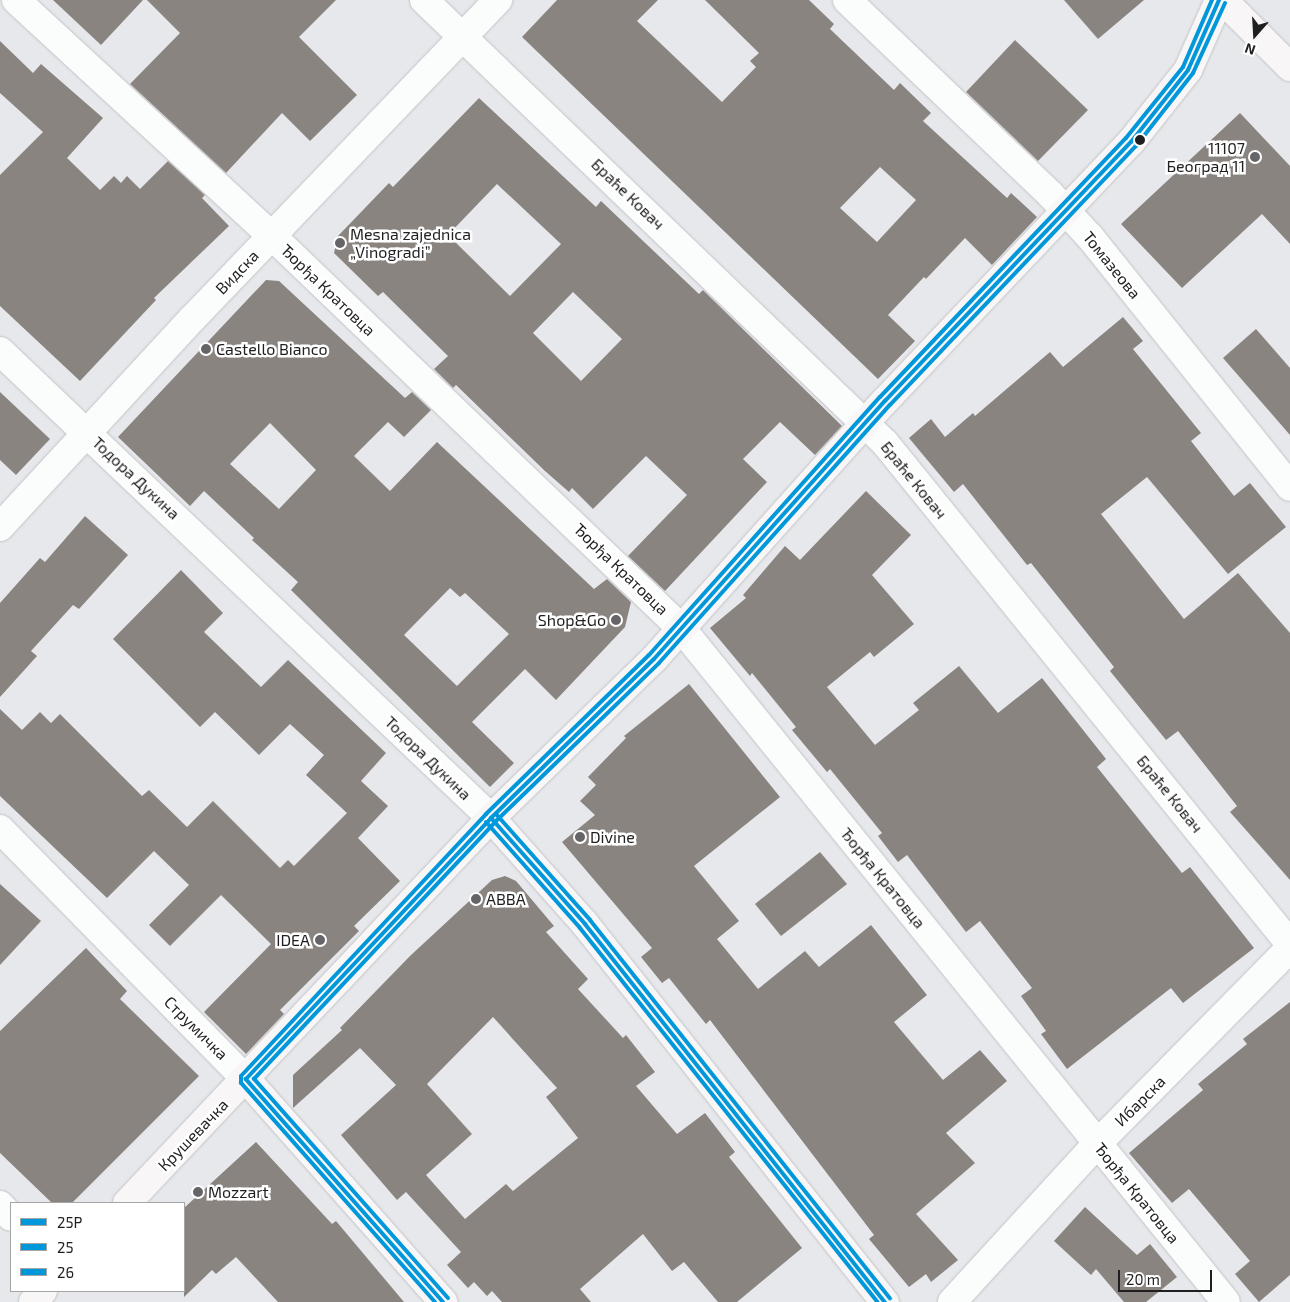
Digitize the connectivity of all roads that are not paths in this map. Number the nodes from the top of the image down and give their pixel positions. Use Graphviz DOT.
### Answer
graph roads {
  1 [pos="16,0"];
  2 [pos="424,0"];
  3 [pos="498,0"];
  4 [pos="847,0"];
  5 [pos="1218,0"];
  6 [pos="1223,0"];
  7 [pos="463,36"];
  8 [pos="1288,67"];
  9 [pos="1068,212"];
  10 [pos="272,236"];
  11 [pos="0,351"];
  12 [pos="865,423"];
  13 [pos="87,432"];
  14 [pos="1290,487"];
  15 [pos="0,527"];
  16 [pos="682,629"];
  17 [pos="491,818"];
  18 [pos="0,830"];
  19 [pos="1290,944"];
  20 [pos="1290,948"];
  21 [pos="246,1078"];
  22 [pos="1098,1144"];
  23 [pos="128,1202"];
  24 [pos="0,1205"];
  25 [pos="10,1216"];
  26 [pos="42,1292"];
  27 [pos="33,1302"];
  28 [pos="443,1302"];
  29 [pos="884,1302"];
  30 [pos="952,1302"];
  31 [pos="1226,1302"];
  1 -- 10 [label="street, Ђорђа Кратовца"];
  2 -- 7 [label="street, Браће Ковач"];
  3 -- 7 [label="street, Видска"];
  4 -- 9 [label="street, Томазеова"];
  5 -- 9 [label="main road, Крушевачка"];
  6 -- 8 [label="main road"];
  7 -- 10 [label="street, Видска"];
  7 -- 12 [label="street, Браће Ковач"];
  9 -- 12 [label="main road, Крушевачка"];
  9 -- 14 [label="street, Томазеова"];
  10 -- 13 [label="street, Видска"];
  10 -- 16 [label="street, Ђорђа Кратовца"];
  11 -- 13 [label="street, Тодора Дукина"];
  12 -- 16 [label="main road, Крушевачка"];
  12 -- 19 [label="street, Браће Ковач"];
  13 -- 15 [label="street, Видска"];
  13 -- 17 [label="street, Тодора Дукина"];
  16 -- 17 [label="main road, Крушевачка"];
  16 -- 22 [label="street, Ђорђа Кратовца"];
  17 -- 21 [label="main road, Крушевачка"];
  17 -- 29 [label="main road, Тодора Дукина"];
  18 -- 21 [label="street, Струмичка"];
  20 -- 22 [label="street, Ибарска"];
  21 -- 23 [label="main road, Крушевачка"];
  21 -- 28 [label="main road, Струмичка"];
  22 -- 30 [label="street, Ибарска"];
  22 -- 31 [label="street, Ђорђа Кратовца"];
  24 -- 25 [label="street"];
  26 -- 27 [label="main road"];
}
